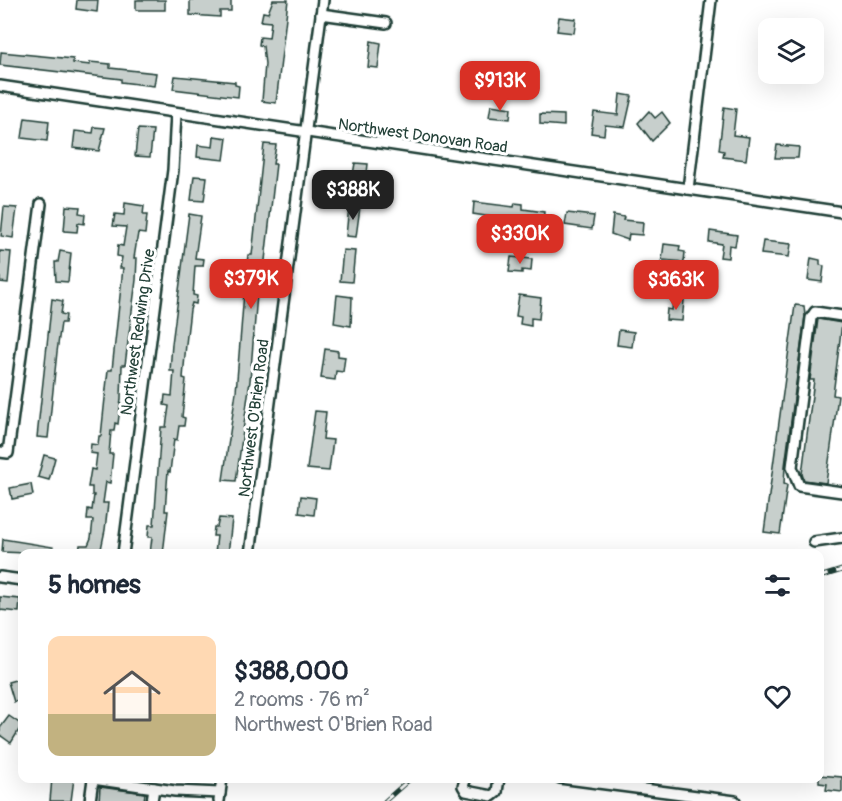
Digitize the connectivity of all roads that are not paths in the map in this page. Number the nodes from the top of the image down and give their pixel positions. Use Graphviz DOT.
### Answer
graph roads {
  1 [pos="323,0"];
  2 [pos="711,0"];
  3 [pos="321,14"];
  4 [pos="386,23"];
  5 [pos="0,86"];
  6 [pos="176,113"];
  7 [pos="305,134"];
  8 [pos="688,189"];
  9 [pos="41,204"];
  10 [pos="842,212"];
  11 [pos="842,316"];
  12 [pos="4,452"];
  13 [pos="842,492"];
  14 [pos="842,538"];
  15 [pos="814,542"];
  16 [pos="124,549"];
  17 [pos="251,549"];
  18 [pos="0,577"];
  19 [pos="18,579"];
  20 [pos="92,783"];
  21 [pos="120,783"];
  22 [pos="464,783"];
  23 [pos="498,783"];
  24 [pos="597,783"];
  25 [pos="154,788"];
  26 [pos="220,797"];
  27 [pos="722,800"];
  28 [pos="90,801"];
  29 [pos="152,801"];
  30 [pos="735,801"];
  1 -- 3 [label="street, Northwest O'Brien Road"];
  2 -- 8 [label="street"];
  3 -- 4 [label="street"];
  3 -- 7 [label="street, Northwest O'Brien Road"];
  5 -- 6 [label="street, Northwest Donovan Road"];
  6 -- 7 [label="street, Northwest Donovan Road"];
  6 -- 16 [label="street, Northwest Redwing Drive"];
  7 -- 8 [label="street, Northwest Donovan Road"];
  7 -- 17 [label="street, Northwest O'Brien Road"];
  8 -- 10 [label="street, Northwest Donovan Road"];
  9 -- 12 [label="street"];
  11 -- 13 [label="street"];
  14 -- 15 [label="street"];
  18 -- 19 [label="street"];
  20 -- 28 [label="street"];
  21 -- 25 [label="street"];
  22 -- 23 [label="street"];
  24 -- 27 [label="street"];
  25 -- 26 [label="street"];
  25 -- 29 [label="street"];
  27 -- 30 [label="street"];
}
